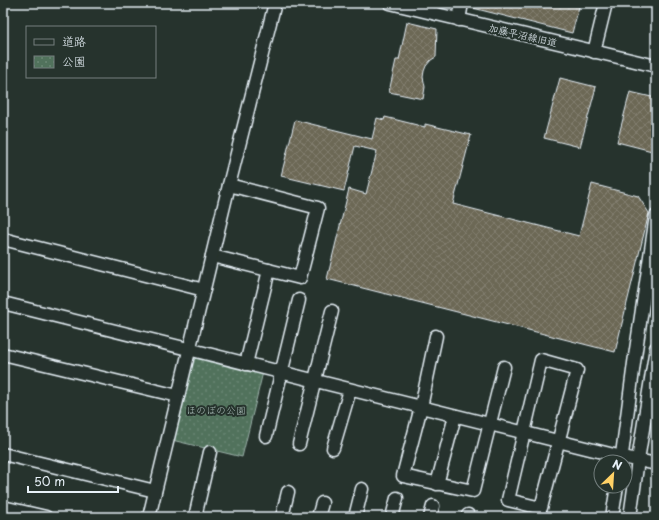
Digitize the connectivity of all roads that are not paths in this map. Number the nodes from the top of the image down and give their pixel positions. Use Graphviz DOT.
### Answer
graph roads {
  1 [pos="275,3"];
  2 [pos="390,3"];
  3 [pos="462,3"];
  4 [pos="606,3"];
  5 [pos="459,20"];
  6 [pos="594,52"];
  7 [pos="656,66"];
  8 [pos="229,185"];
  9 [pos="656,216"];
  10 [pos="3,239"];
  11 [pos="212,256"];
  12 [pos="269,270"];
  13 [pos="204,290"];
  14 [pos="299,300"];
  15 [pos="3,303"];
  16 [pos="332,311"];
  17 [pos="436,336"];
  18 [pos="656,348"];
  19 [pos="190,350"];
  20 [pos="3,354"];
  21 [pos="246,364"];
  22 [pos="504,367"];
  23 [pos="281,373"];
  24 [pos="315,381"];
  25 [pos="350,390"];
  26 [pos="178,396"];
  27 [pos="421,407"];
  28 [pos="455,416"];
  29 [pos="489,424"];
  30 [pos="523,432"];
  31 [pos="266,436"];
  32 [pos="559,441"];
  33 [pos="299,444"];
  34 [pos="333,448"];
  35 [pos="210,452"];
  36 [pos="3,454"];
  37 [pos="609,454"];
  38 [pos="628,454"];
  39 [pos="629,454"];
  40 [pos="633,460"];
  41 [pos="656,464"];
  42 [pos="437,484"];
  43 [pos="362,489"];
  44 [pos="155,491"];
  45 [pos="288,492"];
  46 [pos="616,494"];
  47 [pos="629,494"];
  48 [pos="397,498"];
  49 [pos="322,503"];
  50 [pos="3,507"];
  51 [pos="46,517"];
  52 [pos="149,517"];
  53 [pos="195,517"];
  54 [pos="282,517"];
  55 [pos="318,517"];
  56 [pos="355,517"];
  57 [pos="392,517"];
  58 [pos="612,517"];
  59 [pos="630,517"];
  1 -- 8 [label="street"];
  2 -- 5 [label="street, 加藤平沼線旧道"];
  3 -- 5 [label="street"];
  4 -- 6 [label="street"];
  5 -- 6 [label="street, 加藤平沼線旧道"];
  6 -- 7 [label="street, 加藤平沼線旧道"];
  8 -- 11 [label="street"];
  8 -- 12 [label="street"];
  9 -- 38 [label="street"];
  10 -- 13 [label="street"];
  11 -- 12 [label="street"];
  11 -- 13 [label="street"];
  12 -- 21 [label="street"];
  13 -- 19 [label="street"];
  14 -- 23 [label="street"];
  15 -- 19 [label="street"];
  16 -- 24 [label="street"];
  17 -- 27 [label="street"];
  18 -- 39 [label="street"];
  19 -- 21 [label="street"];
  19 -- 26 [label="street"];
  20 -- 26 [label="street"];
  21 -- 23 [label="street"];
  22 -- 29 [label="street"];
  23 -- 24 [label="street"];
  23 -- 31 [label="street"];
  24 -- 25 [label="street"];
  24 -- 33 [label="street"];
  25 -- 27 [label="street"];
  25 -- 34 [label="street"];
  26 -- 44 [label="street"];
  27 -- 28 [label="street"];
  27 -- 42 [label="street"];
  28 -- 29 [label="street"];
  28 -- 42 [label="street"];
  29 -- 30 [label="street"];
  29 -- 42 [label="street"];
  30 -- 32 [label="street"];
  30 -- 32 [label="street"];
  30 -- 32 [label="street"];
  32 -- 37 [label="street"];
  35 -- 53 [label="street"];
  36 -- 44 [label="street"];
  40 -- 41 [label="street"];
  43 -- 56 [label="street"];
  44 -- 52 [label="street"];
  45 -- 54 [label="street"];
  46 -- 58 [label="street"];
  47 -- 59 [label="street"];
  48 -- 57 [label="street"];
  49 -- 55 [label="street"];
  50 -- 51 [label="street"];
}
